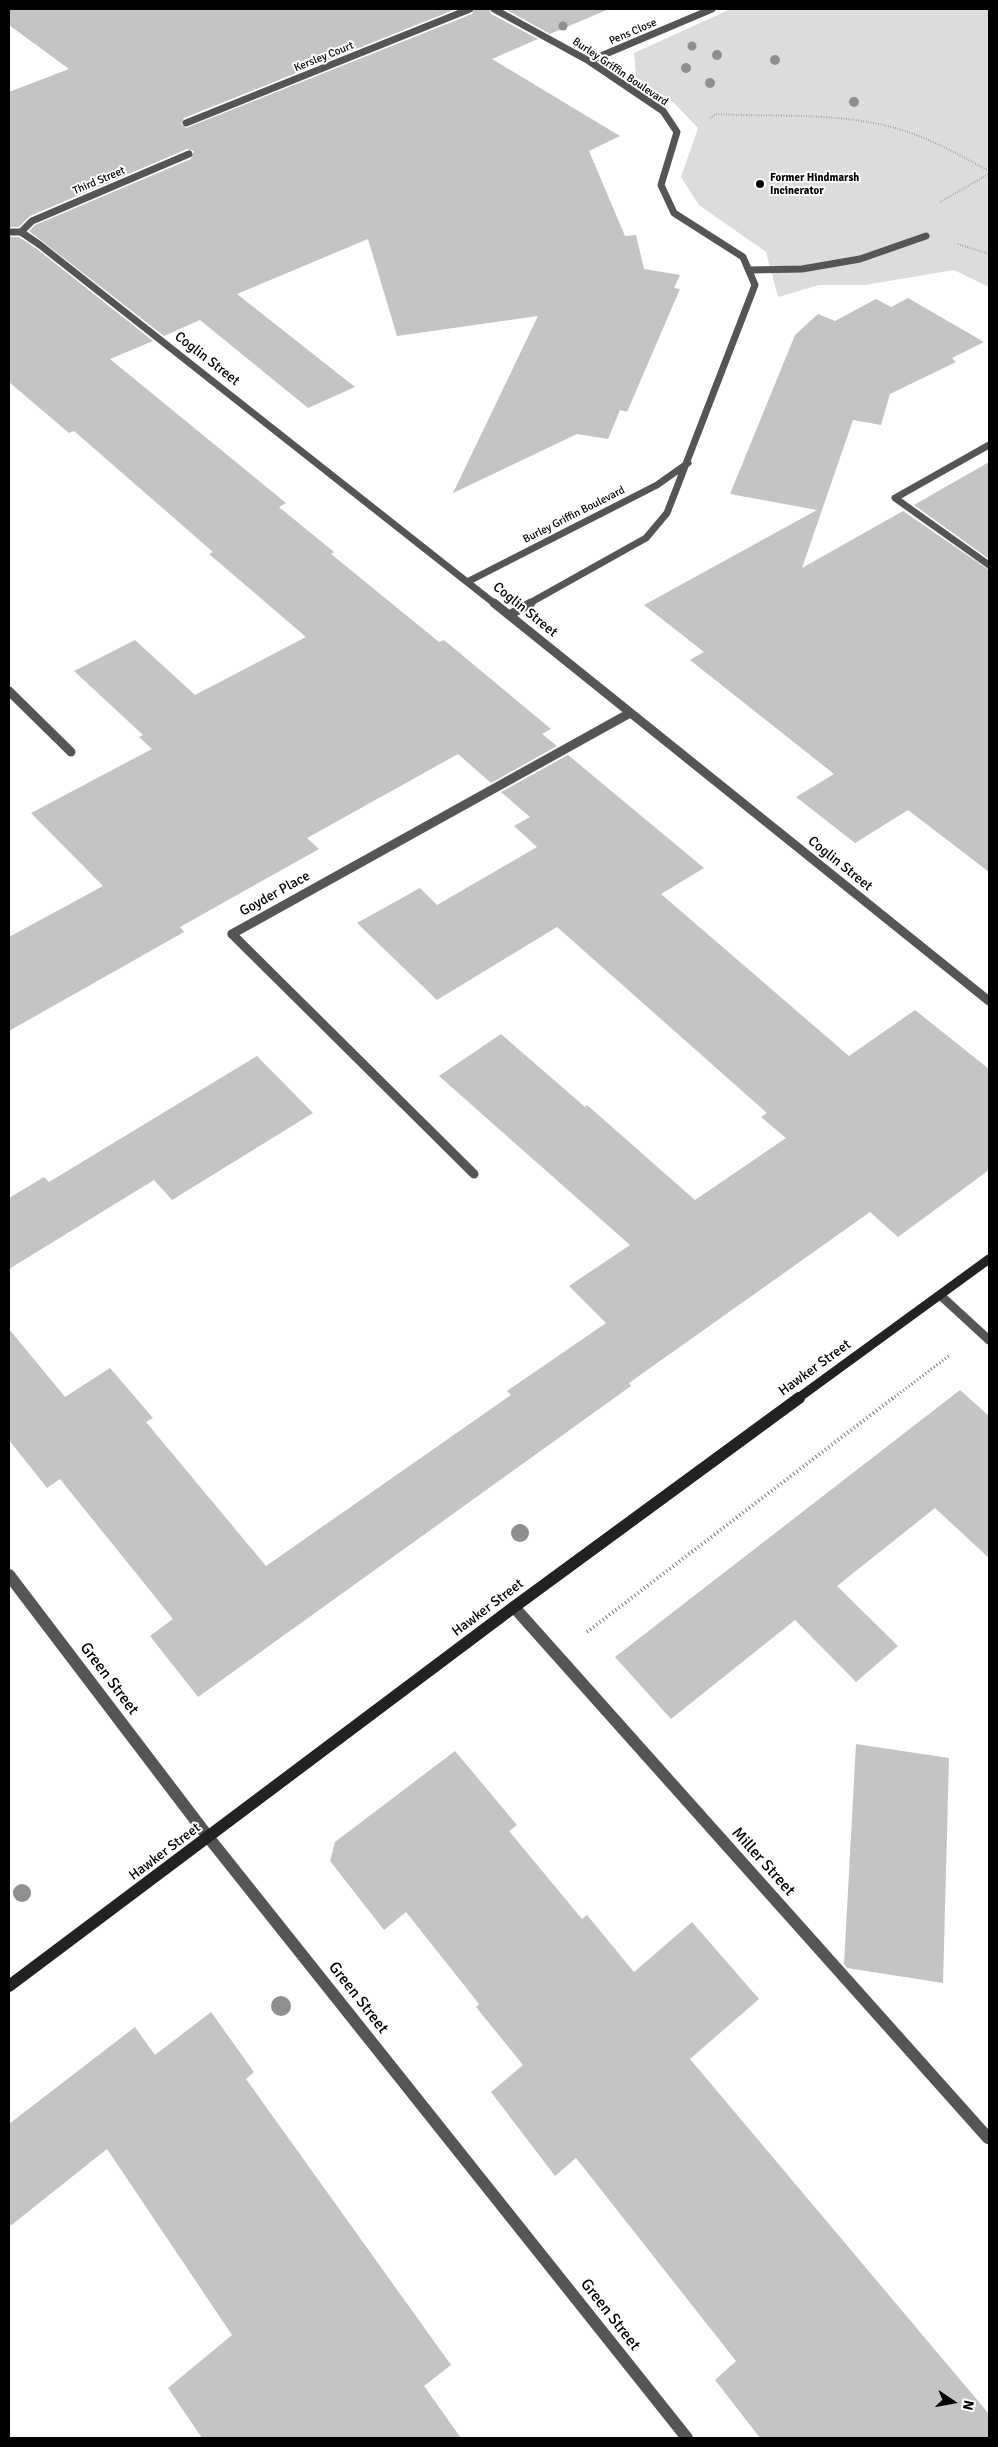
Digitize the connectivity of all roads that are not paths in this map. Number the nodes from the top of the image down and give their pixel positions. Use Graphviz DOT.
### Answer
graph roads {
  1 [pos="470,9"];
  2 [pos="494,9"];
  3 [pos="712,9"];
  4 [pos="589,61"];
  5 [pos="186,123"];
  6 [pos="189,154"];
  7 [pos="9,232"];
  8 [pos="21,232"];
  9 [pos="926,236"];
  10 [pos="749,270"];
  11 [pos="989,445"];
  12 [pos="688,462"];
  13 [pos="989,565"];
  14 [pos="467,582"];
  15 [pos="509,615"];
  16 [pos="9,692"];
  17 [pos="630,713"];
  18 [pos="71,752"];
  19 [pos="989,1001"];
  20 [pos="474,1174"];
  21 [pos="989,1259"];
  22 [pos="940,1295"];
  23 [pos="989,1340"];
  24 [pos="9,1574"];
  25 [pos="514,1607"];
  26 [pos="209,1838"];
  27 [pos="9,1986"];
  28 [pos="988,2138"];
  29 [pos="687,2438"];
  1 -- 5 [label="street, Kersley Court"];
  2 -- 4 [label="street, Burley Griffin Boulevard"];
  3 -- 4 [label="street, Pens Close"];
  4 -- 10 [label="street, Burley Griffin Boulevard"];
  6 -- 8 [label="street, Third Street"];
  7 -- 8 [label="street"];
  8 -- 14 [label="street, Coglin Street"];
  9 -- 10 [label="street"];
  10 -- 12 [label="street"];
  11 -- 13 [label="street"];
  12 -- 14 [label="street, Burley Griffin Boulevard"];
  12 -- 15 [label="street"];
  14 -- 15 [label="street, Coglin Street"];
  15 -- 17 [label="street, Coglin Street"];
  16 -- 18 [label="street"];
  17 -- 19 [label="street, Coglin Street"];
  17 -- 20 [label="street, Goyder Place"];
  21 -- 22 [label="street, Hawker Street"];
  22 -- 23 [label="street"];
  22 -- 25 [label="street, Hawker Street"];
  24 -- 26 [label="street, Green Street"];
  25 -- 26 [label="street, Hawker Street"];
  25 -- 28 [label="street, Miller Street"];
  26 -- 27 [label="street, Hawker Street"];
  26 -- 29 [label="street, Green Street"];
}
